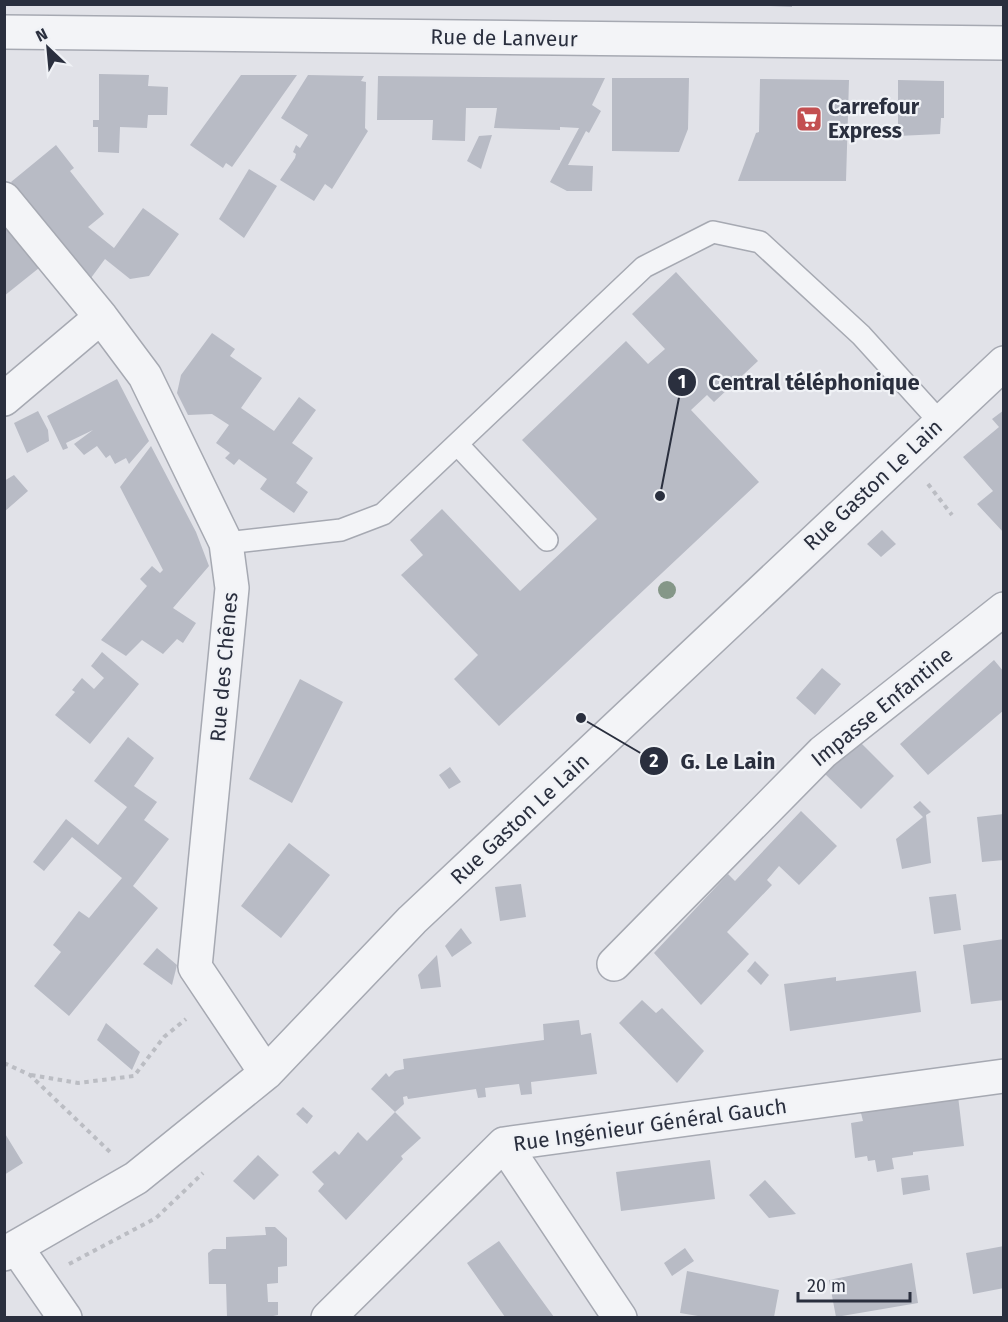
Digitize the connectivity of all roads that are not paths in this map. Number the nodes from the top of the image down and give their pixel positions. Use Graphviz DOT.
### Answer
graph roads {
  1 [pos="4,32"];
  2 [pos="1004,43"];
  3 [pos="4,199"];
  4 [pos="101,317"];
  5 [pos="1004,363"];
  6 [pos="4,399"];
  7 [pos="940,422"];
  8 [pos="457,444"];
  9 [pos="547,540"];
  10 [pos="226,543"];
  11 [pos="1004,609"];
  12 [pos="614,964"];
  13 [pos="266,1073"];
  14 [pos="1004,1076"];
  15 [pos="504,1144"];
  16 [pos="10,1251"];
  17 [pos="65,1317"];
  18 [pos="328,1317"];
  19 [pos="620,1317"];
  1 -- 2 [label="street, Rue de Lanveur"];
  3 -- 4 [label="street, Rue des Chênes"];
  4 -- 6 [label="street"];
  4 -- 10 [label="street, Rue des Chênes"];
  5 -- 7 [label="street, Rue Gaston Le Lain"];
  7 -- 8 [label="lane"];
  7 -- 13 [label="street, Rue Gaston Le Lain"];
  8 -- 9 [label="lane"];
  8 -- 10 [label="lane"];
  10 -- 13 [label="street, Rue des Chênes"];
  11 -- 12 [label="street, Impasse Enfantine"];
  13 -- 16 [label="street, Rue Gaston Le Lain"];
  14 -- 15 [label="street, Rue Ingénieur Général Gauch"];
  15 -- 18 [label="street, Rue Ingénieur Général Gauch"];
  15 -- 19 [label="street"];
  16 -- 17 [label="street"];
}
